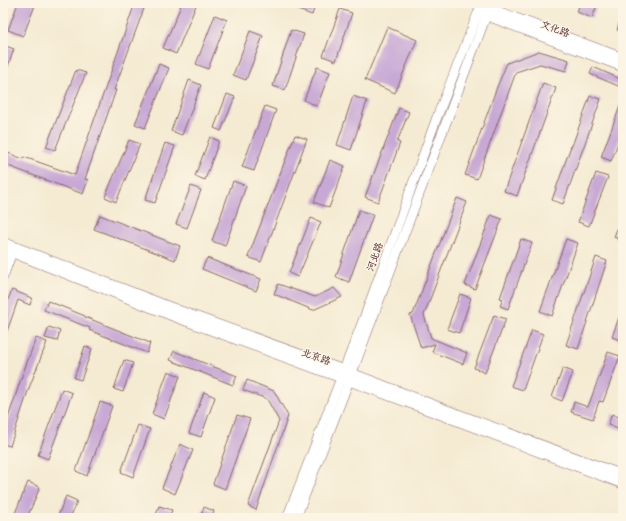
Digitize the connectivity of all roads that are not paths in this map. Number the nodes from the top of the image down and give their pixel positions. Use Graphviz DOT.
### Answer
graph roads {
  1 [pos="485,8"];
  2 [pos="623,58"];
  3 [pos="623,67"];
  4 [pos="3,242"];
  5 [pos="7,251"];
  6 [pos="3,277"];
  7 [pos="347,376"];
  8 [pos="623,475"];
  9 [pos="623,484"];
  10 [pos="287,518"];
  11 [pos="296,518"];
  1 -- 2 [label="street, 文化路"];
  1 -- 3 [label="street, 文化路"];
  1 -- 7 [label="street, 河北路"];
  4 -- 7 [label="street, 北京路"];
  5 -- 6 [label="street"];
  5 -- 7 [label="street, 北京路"];
  7 -- 8 [label="street, 北京路"];
  7 -- 9 [label="street, 北京路"];
  7 -- 10 [label="street, 河北路"];
  7 -- 11 [label="street, 河北路"];
}
